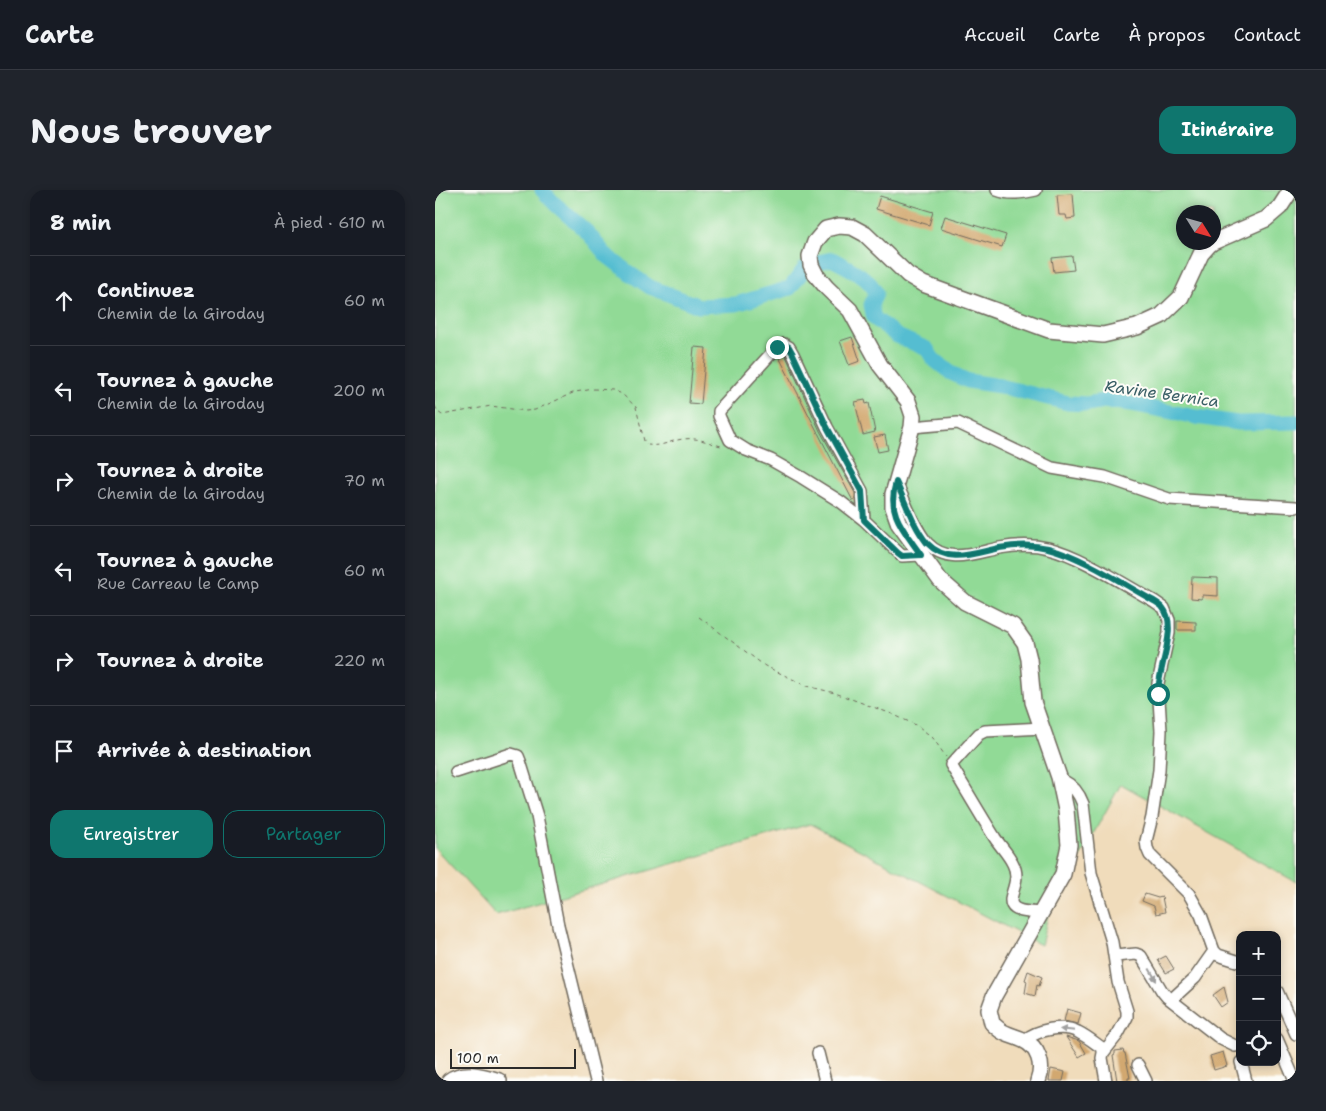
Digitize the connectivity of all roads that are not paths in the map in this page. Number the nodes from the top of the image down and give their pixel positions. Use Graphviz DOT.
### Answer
graph roads {
  1 [pos="997,190"];
  2 [pos="1036,190"];
  3 [pos="1291,190"];
  4 [pos="1221,239"];
  5 [pos="1204,250"];
  6 [pos="913,427"];
  7 [pos="896,482"];
  8 [pos="1296,507"];
  9 [pos="864,520"];
  10 [pos="921,555"];
  11 [pos="1042,728"];
  12 [pos="456,772"];
  13 [pos="1061,782"];
  14 [pos="1041,913"];
  15 [pos="1214,951"];
  16 [pos="1115,956"];
  17 [pos="1236,961"];
  18 [pos="1171,1000"];
  19 [pos="1281,1000"];
  20 [pos="1296,1034"];
  21 [pos="1025,1040"];
  22 [pos="1236,1043"];
  23 [pos="1281,1048"];
  24 [pos="1105,1050"];
  25 [pos="818,1053"];
  26 [pos="1138,1065"];
  27 [pos="1242,1066"];
  28 [pos="449,1081"];
  29 [pos="499,1081"];
  30 [pos="596,1081"];
  31 [pos="825,1081"];
  32 [pos="1038,1081"];
  33 [pos="1107,1081"];
  34 [pos="1146,1081"];
  35 [pos="1246,1081"];
  36 [pos="1295,1081"];
  1 -- 2 [label="street"];
  3 -- 4 [label="main road"];
  5 -- 6 [label="main road"];
  6 -- 7 [label="main road"];
  6 -- 8 [label="street"];
  7 -- 10 [label="main road"];
  7 -- 15 [label="street"];
  9 -- 9 [label="street"];
  9 -- 10 [label="street"];
  10 -- 11 [label="main road"];
  11 -- 13 [label="main road"];
  11 -- 14 [label="street"];
  12 -- 30 [label="street"];
  13 -- 14 [label="main road"];
  13 -- 16 [label="street"];
  14 -- 21 [label="main road"];
  15 -- 17 [label="street"];
  15 -- 18 [label="street"];
  16 -- 18 [label="street, one-way"];
  16 -- 24 [label="street"];
  18 -- 22 [label="street"];
  19 -- 20 [label="street"];
  24 -- 21 [label="street, one-way"];
  21 -- 32 [label="main road"];
  23 -- 36 [label="street"];
  24 -- 33 [label="street"];
  25 -- 31 [label="street"];
  26 -- 34 [label="street"];
  27 -- 35 [label="street"];
  28 -- 29 [label="main road"];
}
